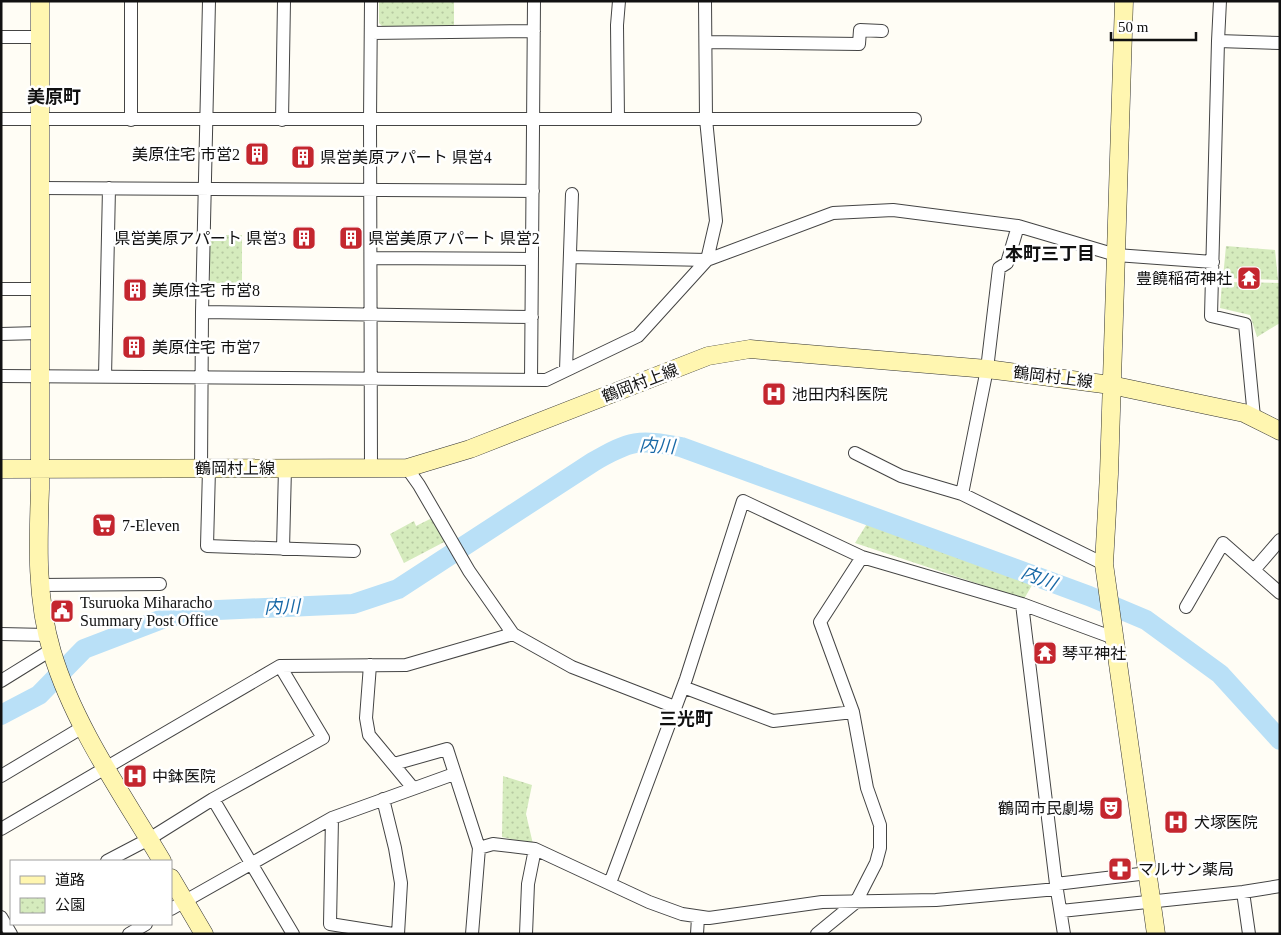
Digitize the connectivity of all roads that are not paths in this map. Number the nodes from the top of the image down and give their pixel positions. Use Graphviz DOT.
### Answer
graph roads {
  1 [pos="40,1"];
  2 [pos="131,1"];
  3 [pos="210,1"];
  4 [pos="284,1"];
  5 [pos="371,1"];
  6 [pos="534,1"];
  7 [pos="619,1"];
  8 [pos="705,1"];
  9 [pos="1124,1"];
  10 [pos="1220,1"];
  11 [pos="534,31"];
  12 [pos="882,31"];
  13 [pos="371,33"];
  14 [pos="1,37"];
  15 [pos="40,37"];
  16 [pos="1218,40"];
  17 [pos="706,42"];
  18 [pos="1280,43"];
  19 [pos="1,119"];
  20 [pos="40,119"];
  21 [pos="533,119"];
  22 [pos="618,119"];
  23 [pos="706,119"];
  24 [pos="131,120"];
  25 [pos="207,120"];
  26 [pos="282,120"];
  27 [pos="370,120"];
  28 [pos="915,120"];
  29 [pos="40,188"];
  30 [pos="109,188"];
  31 [pos="205,189"];
  32 [pos="370,190"];
  33 [pos="533,190"];
  34 [pos="572,194"];
  35 [pos="1018,226"];
  36 [pos="1116,255"];
  37 [pos="570,257"];
  38 [pos="371,258"];
  39 [pos="532,259"];
  40 [pos="707,260"];
  41 [pos="1213,262"];
  42 [pos="1,289"];
  43 [pos="40,289"];
  44 [pos="202,312"];
  45 [pos="371,316"];
  46 [pos="532,317"];
  47 [pos="40,333"];
  48 [pos="1,334"];
  49 [pos="987,369"];
  50 [pos="566,370"];
  51 [pos="1,376"];
  52 [pos="40,377"];
  53 [pos="105,377"];
  54 [pos="203,379"];
  55 [pos="371,379"];
  56 [pos="531,380"];
  57 [pos="1111,385"];
  58 [pos="1270,422"];
  59 [pos="855,453"];
  60 [pos="285,468"];
  61 [pos="371,468"];
  62 [pos="407,468"];
  63 [pos="1,469"];
  64 [pos="40,469"];
  65 [pos="205,469"];
  66 [pos="962,494"];
  67 [pos="1280,540"];
  68 [pos="283,548"];
  69 [pos="354,551"];
  70 [pos="862,557"];
  71 [pos="1104,564"];
  72 [pos="1254,570"];
  73 [pos="160,584"];
  74 [pos="40,585"];
  75 [pos="1280,593"];
  76 [pos="1022,604"];
  77 [pos="1186,607"];
  78 [pos="1,634"];
  79 [pos="513,634"];
  80 [pos="1114,638"];
  81 [pos="50,646"];
  82 [pos="370,665"];
  83 [pos="280,666"];
  84 [pos="1,681"];
  85 [pos="682,687"];
  86 [pos="676,706"];
  87 [pos="853,712"];
  88 [pos="84,727"];
  89 [pos="394,764"];
  90 [pos="106,768"];
  91 [pos="454,774"];
  92 [pos="1,776"];
  93 [pos="414,788"];
  94 [pos="213,798"];
  95 [pos="383,799"];
  96 [pos="332,818"];
  97 [pos="1,829"];
  98 [pos="148,839"];
  99 [pos="479,848"];
  100 [pos="535,849"];
  101 [pos="109,860"];
  102 [pos="161,860"];
  103 [pos="251,863"];
  104 [pos="1148,873"];
  105 [pos="172,882"];
  106 [pos="610,883"];
  107 [pos="1280,886"];
  108 [pos="1057,887"];
  109 [pos="1243,892"];
  110 [pos="856,902"];
  111 [pos="1152,902"];
  112 [pos="178,905"];
  113 [pos="1061,911"];
  114 [pos="5,916"];
  115 [pos="698,917"];
  116 [pos="144,925"];
  117 [pos="11,934"];
  118 [pos="129,934"];
  119 [pos="204,934"];
  120 [pos="293,934"];
  121 [pos="393,934"];
  122 [pos="398,934"];
  123 [pos="472,934"];
  124 [pos="526,934"];
  125 [pos="697,934"];
  126 [pos="817,934"];
  127 [pos="1064,934"];
  128 [pos="1156,934"];
  129 [pos="1249,934"];
  1 -- 15 [label="street"];
  2 -- 24 [label="street"];
  3 -- 25 [label="street"];
  4 -- 26 [label="street"];
  5 -- 13 [label="street"];
  6 -- 11 [label="street"];
  7 -- 22 [label="street"];
  8 -- 17 [label="street"];
  9 -- 36 [label="street"];
  10 -- 16 [label="street"];
  11 -- 13 [label="street"];
  11 -- 21 [label="street"];
  12 -- 17 [label="street"];
  13 -- 27 [label="street"];
  14 -- 15 [label="street"];
  15 -- 20 [label="street"];
  16 -- 18 [label="street"];
  16 -- 41 [label="street"];
  17 -- 23 [label="street"];
  19 -- 20 [label="street"];
  20 -- 24 [label="street"];
  20 -- 29 [label="street"];
  21 -- 22 [label="street"];
  21 -- 27 [label="street"];
  21 -- 33 [label="street"];
  22 -- 23 [label="street"];
  23 -- 28 [label="street"];
  23 -- 40 [label="street"];
  24 -- 25 [label="street"];
  25 -- 26 [label="street"];
  25 -- 31 [label="street"];
  26 -- 27 [label="street"];
  27 -- 32 [label="street"];
  29 -- 30 [label="street"];
  29 -- 43 [label="street"];
  30 -- 31 [label="street"];
  30 -- 53 [label="street"];
  31 -- 32 [label="street"];
  31 -- 44 [label="street"];
  32 -- 33 [label="street"];
  32 -- 38 [label="street"];
  33 -- 39 [label="street"];
  34 -- 37 [label="street"];
  35 -- 36 [label="street"];
  35 -- 40 [label="street"];
  35 -- 49 [label="street"];
  36 -- 41 [label="street"];
  36 -- 57 [label="street"];
  37 -- 40 [label="street"];
  37 -- 50 [label="street"];
  38 -- 39 [label="street"];
  38 -- 45 [label="street"];
  39 -- 46 [label="street"];
  40 -- 50 [label="street"];
  41 -- 58 [label="street"];
  42 -- 43 [label="street"];
  43 -- 47 [label="street"];
  44 -- 45 [label="street"];
  44 -- 54 [label="street"];
  45 -- 46 [label="street"];
  45 -- 55 [label="street"];
  46 -- 56 [label="street"];
  47 -- 48 [label="street"];
  47 -- 52 [label="street"];
  49 -- 57 [label="street, 鶴岡村上線"];
  49 -- 62 [label="street, 鶴岡村上線"];
  49 -- 66 [label="street"];
  50 -- 56 [label="street"];
  51 -- 52 [label="street"];
  52 -- 53 [label="street"];
  52 -- 64 [label="street"];
  53 -- 54 [label="street"];
  54 -- 55 [label="street"];
  54 -- 65 [label="street"];
  55 -- 56 [label="street"];
  55 -- 61 [label="street"];
  57 -- 58 [label="street, 鶴岡村上線"];
  57 -- 71 [label="street"];
  59 -- 66 [label="street"];
  60 -- 61 [label="street, 鶴岡村上線"];
  60 -- 65 [label="street, 鶴岡村上線"];
  60 -- 68 [label="street"];
  61 -- 62 [label="street, 鶴岡村上線"];
  62 -- 79 [label="street"];
  63 -- 64 [label="street, 鶴岡村上線"];
  64 -- 65 [label="street, 鶴岡村上線"];
  64 -- 74 [label="street"];
  65 -- 68 [label="street"];
  66 -- 71 [label="street"];
  67 -- 72 [label="street"];
  68 -- 69 [label="street"];
  70 -- 76 [label="street"];
  70 -- 85 [label="street"];
  70 -- 87 [label="street"];
  71 -- 80 [label="street"];
  72 -- 75 [label="street"];
  72 -- 77 [label="street"];
  73 -- 74 [label="street"];
  74 -- 81 [label="street"];
  76 -- 80 [label="street"];
  76 -- 108 [label="street"];
  78 -- 81 [label="street"];
  79 -- 82 [label="street"];
  79 -- 86 [label="street"];
  80 -- 104 [label="street"];
  81 -- 84 [label="street"];
  81 -- 88 [label="street"];
  82 -- 83 [label="street"];
  82 -- 89 [label="street"];
  83 -- 90 [label="street"];
  83 -- 94 [label="street"];
  85 -- 86 [label="street"];
  85 -- 87 [label="street"];
  86 -- 106 [label="street"];
  87 -- 110 [label="street"];
  88 -- 90 [label="street"];
  88 -- 92 [label="street"];
  89 -- 91 [label="street"];
  89 -- 93 [label="street"];
  90 -- 97 [label="street"];
  90 -- 98 [label="street"];
  91 -- 93 [label="street"];
  91 -- 99 [label="street"];
  93 -- 95 [label="street"];
  94 -- 98 [label="street"];
  94 -- 103 [label="street"];
  95 -- 96 [label="street"];
  95 -- 122 [label="street"];
  96 -- 103 [label="street"];
  96 -- 121 [label="street"];
  98 -- 101 [label="street"];
  98 -- 102 [label="street"];
  99 -- 100 [label="street"];
  99 -- 123 [label="street"];
  100 -- 106 [label="street"];
  100 -- 124 [label="street"];
  103 -- 112 [label="street"];
  103 -- 120 [label="street"];
  104 -- 108 [label="street"];
  104 -- 111 [label="street"];
  105 -- 112 [label="street"];
  106 -- 115 [label="street"];
  107 -- 109 [label="street"];
  108 -- 110 [label="street"];
  108 -- 113 [label="street"];
  109 -- 111 [label="street"];
  109 -- 129 [label="street"];
  110 -- 115 [label="street"];
  110 -- 126 [label="street"];
  111 -- 113 [label="street"];
  111 -- 128 [label="street"];
  112 -- 119 [label="street"];
  113 -- 127 [label="street"];
  114 -- 117 [label="street"];
  115 -- 125 [label="street"];
  116 -- 118 [label="street"];
}
